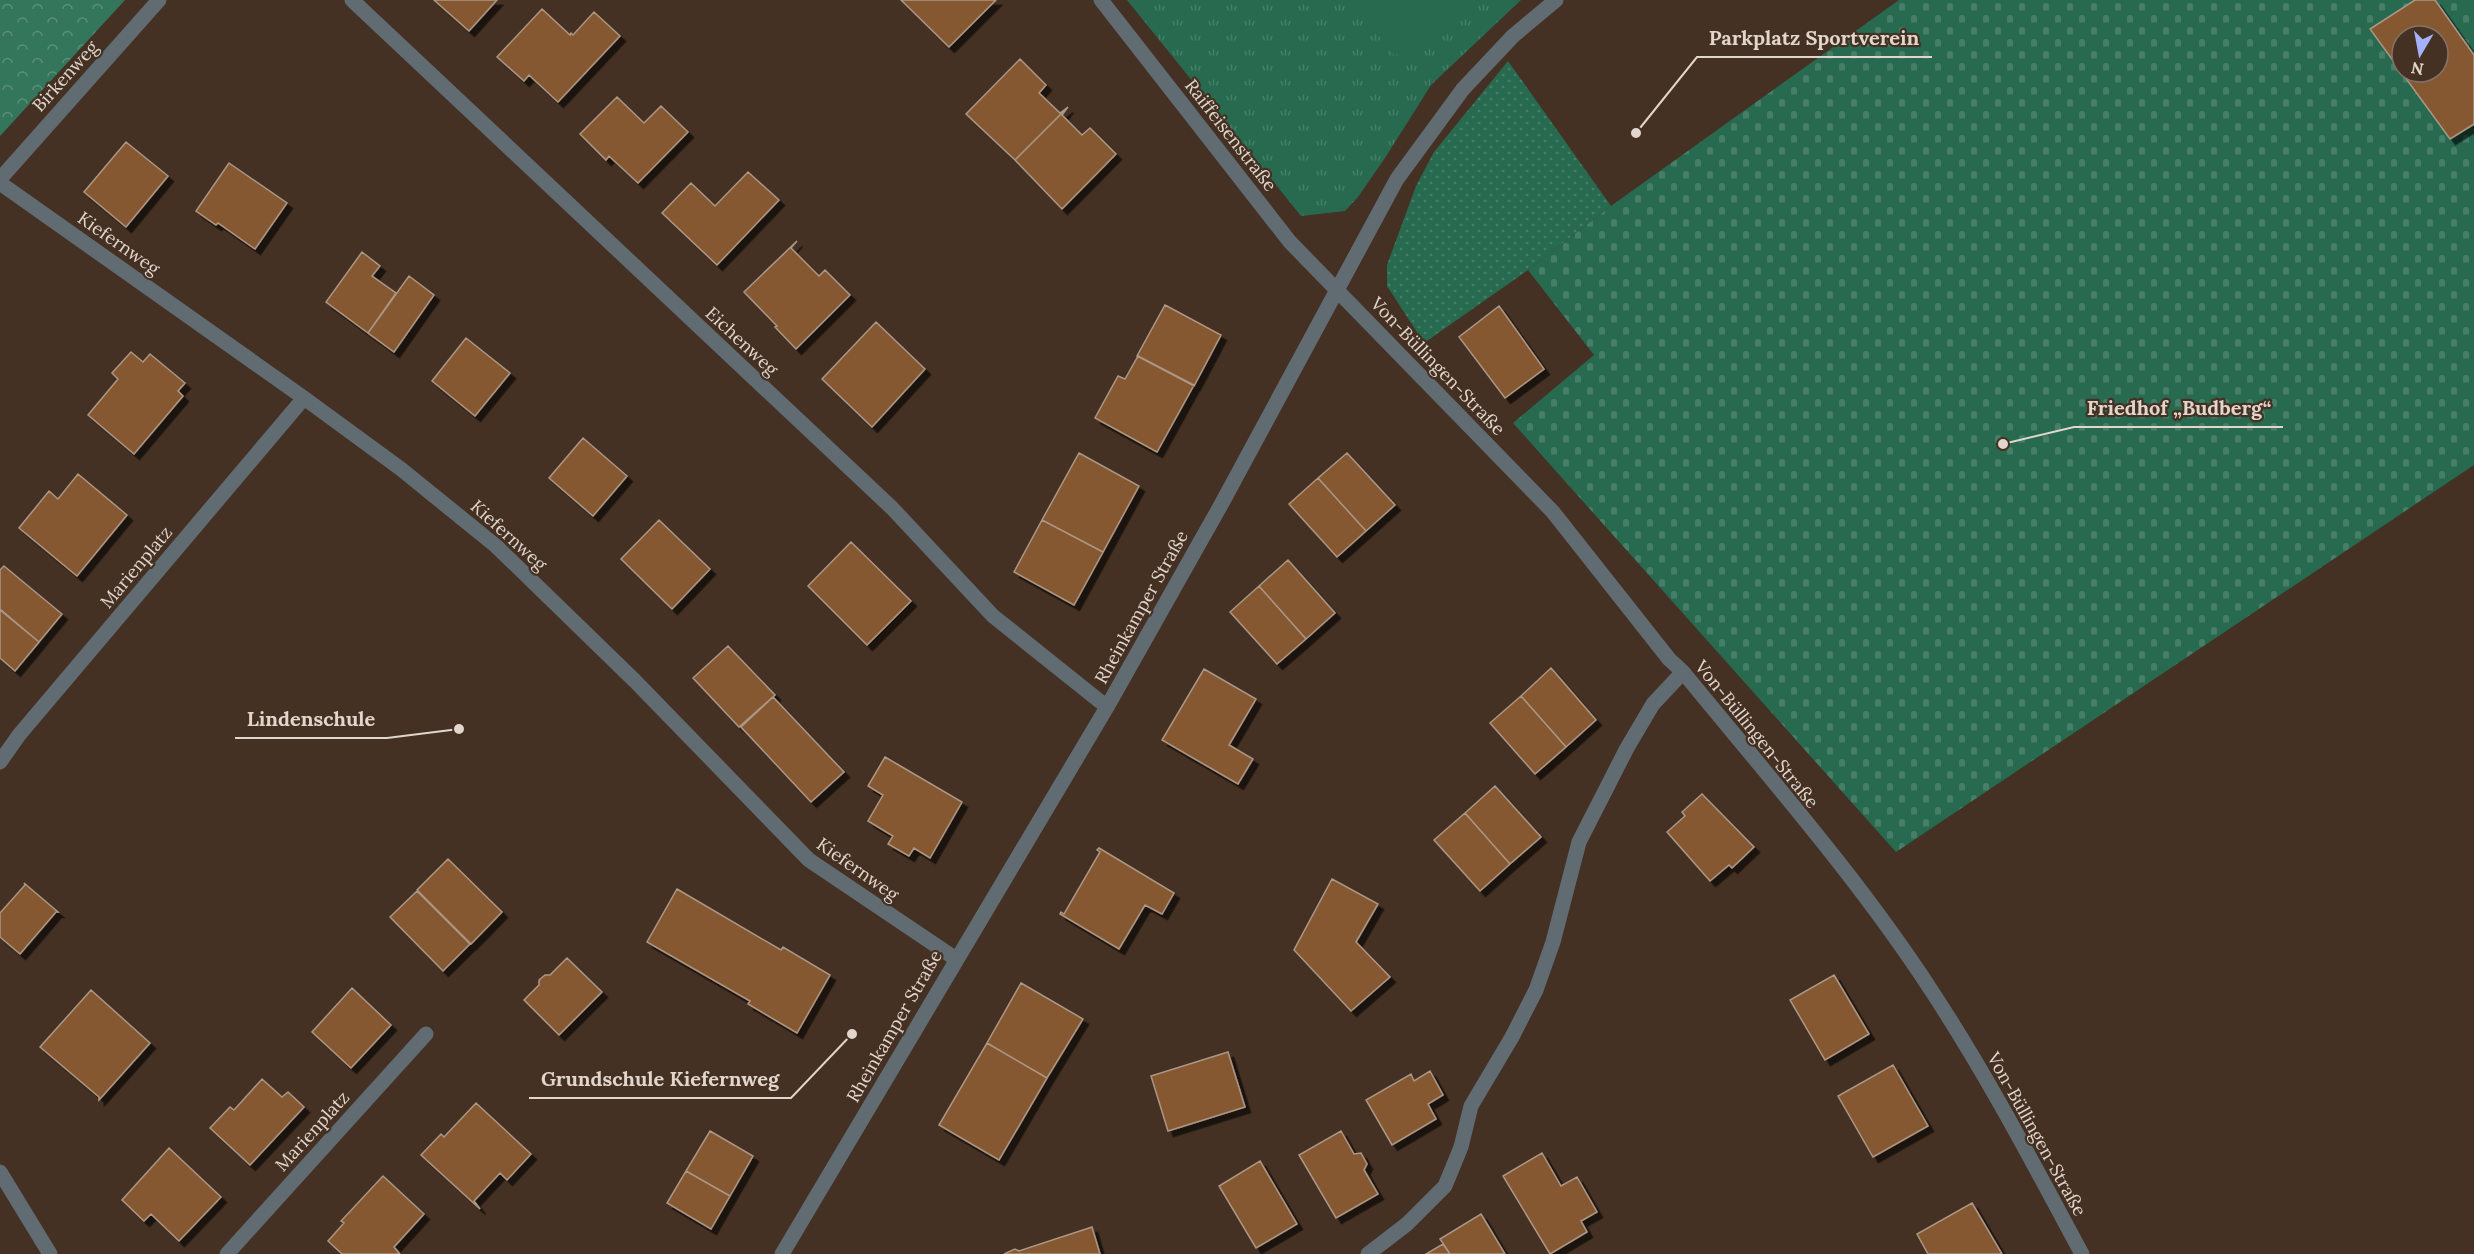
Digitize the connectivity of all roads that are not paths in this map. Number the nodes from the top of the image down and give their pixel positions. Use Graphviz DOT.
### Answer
graph roads {
  1 [pos="159,0"];
  2 [pos="352,0"];
  3 [pos="1101,0"];
  4 [pos="1556,0"];
  5 [pos="0,181"];
  6 [pos="1335,289"];
  7 [pos="304,398"];
  8 [pos="1683,672"];
  9 [pos="1107,707"];
  10 [pos="0,762"];
  11 [pos="956,959"];
  12 [pos="426,1034"];
  13 [pos="0,1172"];
  14 [pos="50,1254"];
  15 [pos="227,1254"];
  16 [pos="782,1254"];
  17 [pos="1368,1254"];
  18 [pos="2082,1254"];
  1 -- 5 [label="street, Birkenweg"];
  2 -- 9 [label="street, Eichenweg"];
  3 -- 6 [label="street, Raiffeisenstraße"];
  4 -- 6 [label="street, Rheinkamper Straße"];
  5 -- 7 [label="street, Kiefernweg"];
  6 -- 8 [label="street, Von-Büllingen-Straße"];
  6 -- 9 [label="street, Rheinkamper Straße"];
  7 -- 10 [label="street, Marienplatz"];
  7 -- 11 [label="street, Kiefernweg"];
  8 -- 17 [label="street"];
  8 -- 18 [label="street, Von-Büllingen-Straße"];
  9 -- 11 [label="street, Rheinkamper Straße"];
  11 -- 16 [label="street, Rheinkamper Straße"];
  12 -- 15 [label="street, Marienplatz"];
  13 -- 14 [label="street"];
}
